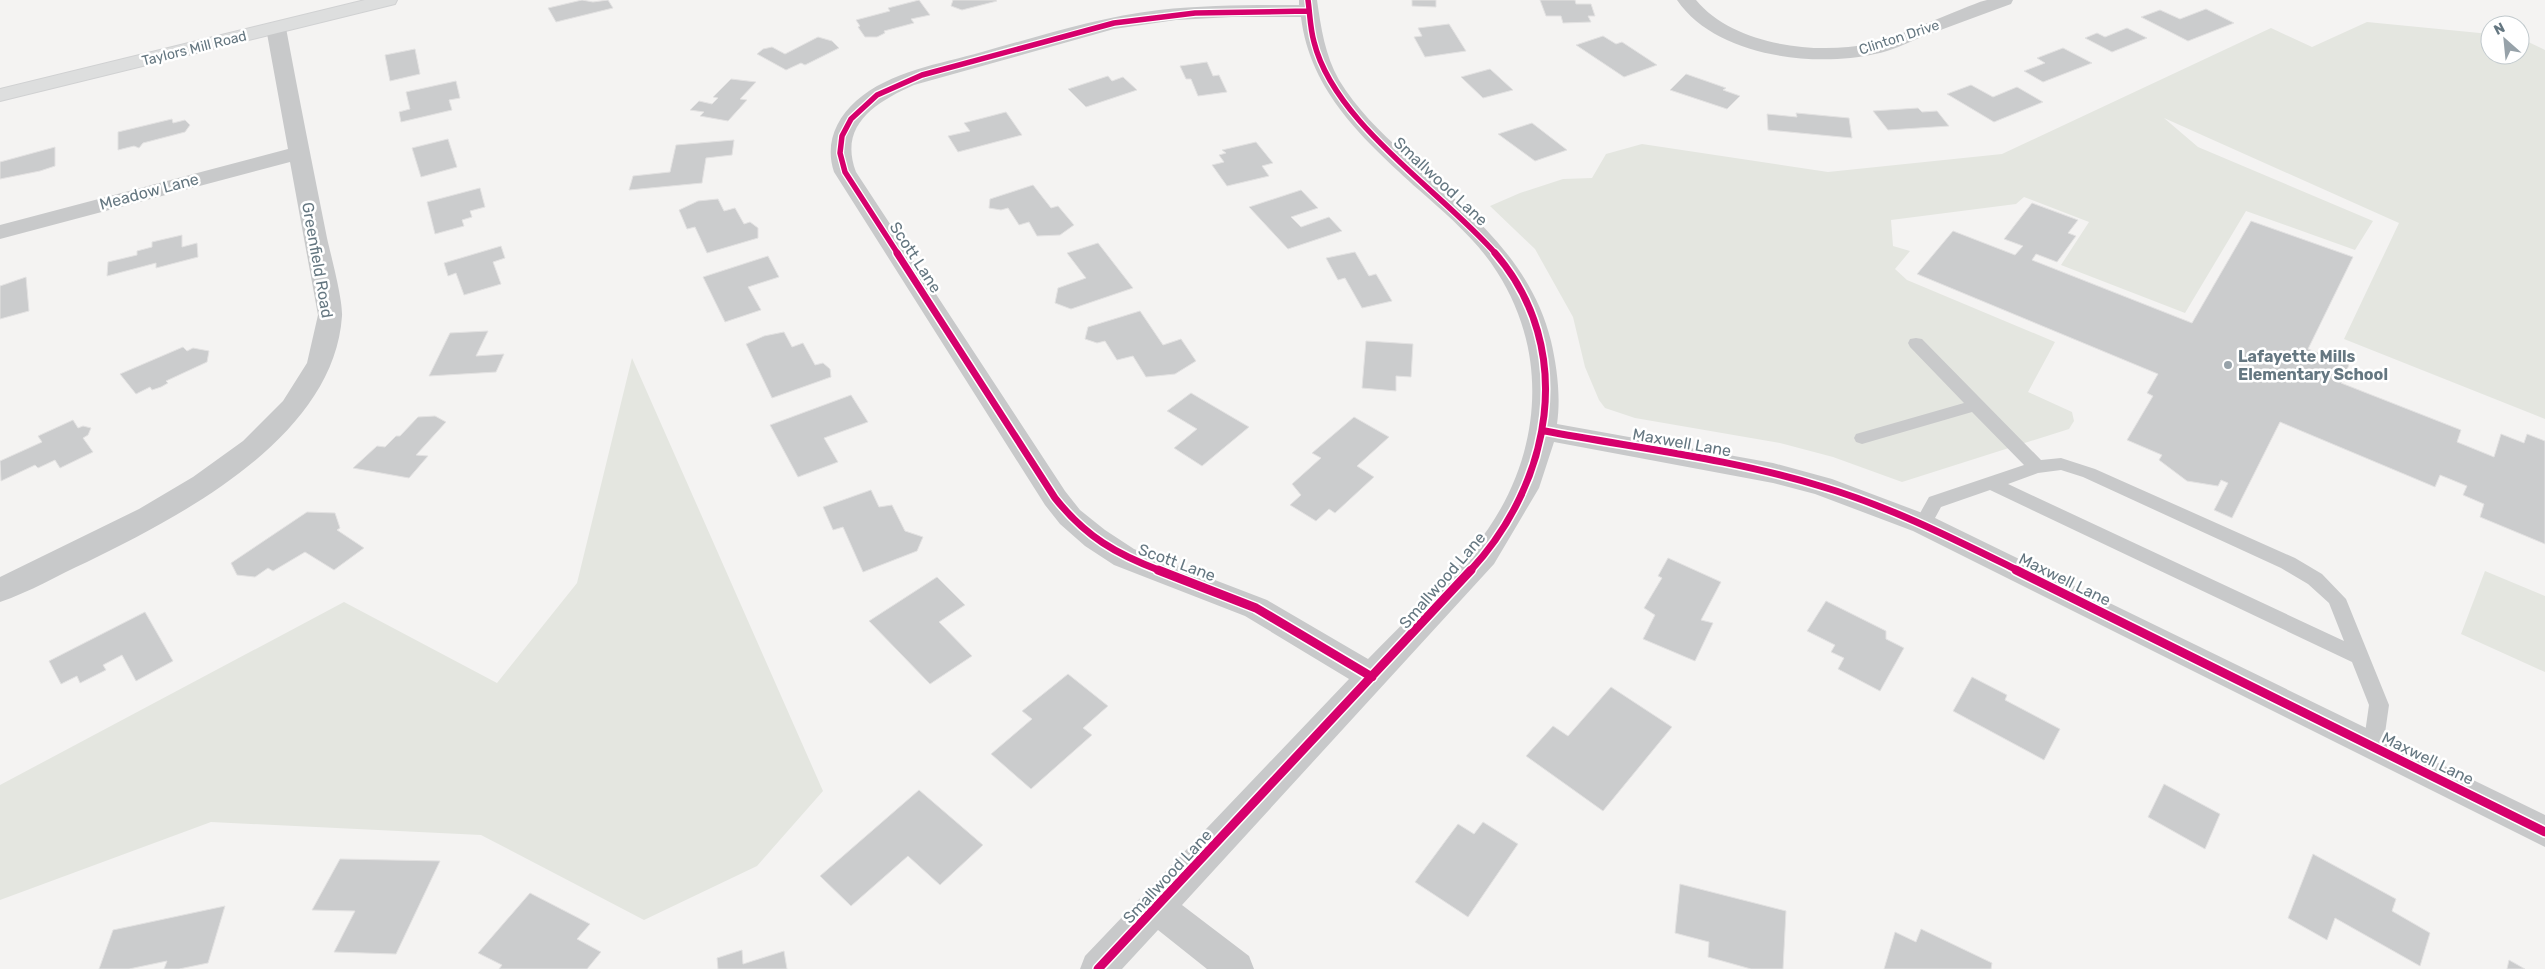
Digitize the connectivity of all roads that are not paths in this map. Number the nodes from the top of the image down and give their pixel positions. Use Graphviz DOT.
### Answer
graph roads {
  1 [pos="388,0"];
  2 [pos="1686,0"];
  3 [pos="2004,0"];
  4 [pos="1308,5"];
  5 [pos="276,28"];
  6 [pos="0,95"];
  7 [pos="299,153"];
  8 [pos="0,232"];
  9 [pos="1916,343"];
  10 [pos="1975,405"];
  11 [pos="1545,431"];
  12 [pos="1862,438"];
  13 [pos="2037,467"];
  14 [pos="1993,484"];
  15 [pos="1923,524"];
  16 [pos="0,590"];
  17 [pos="2362,658"];
  18 [pos="1372,677"];
  19 [pos="2374,747"];
  20 [pos="2545,832"];
  21 [pos="1157,907"];
  22 [pos="1098,969"];
  23 [pos="1236,969"];
  1 -- 5 [label="street, Taylors Mill Road"];
  2 -- 3 [label="street, Clinton Drive"];
  4 -- 11 [label="street, Smallwood Lane"];
  4 -- 18 [label="street, Scott Lane"];
  5 -- 6 [label="street, Taylors Mill Road"];
  5 -- 7 [label="street, Greenfield Road"];
  7 -- 8 [label="street, Meadow Lane"];
  7 -- 16 [label="street, Greenfield Road"];
  9 -- 10 [label="lane"];
  10 -- 12 [label="lane"];
  10 -- 13 [label="lane"];
  11 -- 15 [label="street, Maxwell Lane"];
  11 -- 18 [label="street, Smallwood Lane"];
  13 -- 14 [label="lane"];
  13 -- 17 [label="lane"];
  14 -- 15 [label="lane"];
  14 -- 17 [label="lane"];
  15 -- 19 [label="street, Maxwell Lane"];
  17 -- 19 [label="lane"];
  18 -- 21 [label="street, Smallwood Lane"];
  19 -- 20 [label="street, Maxwell Lane"];
  21 -- 22 [label="street, Smallwood Lane"];
  21 -- 23 [label="street"];
}
